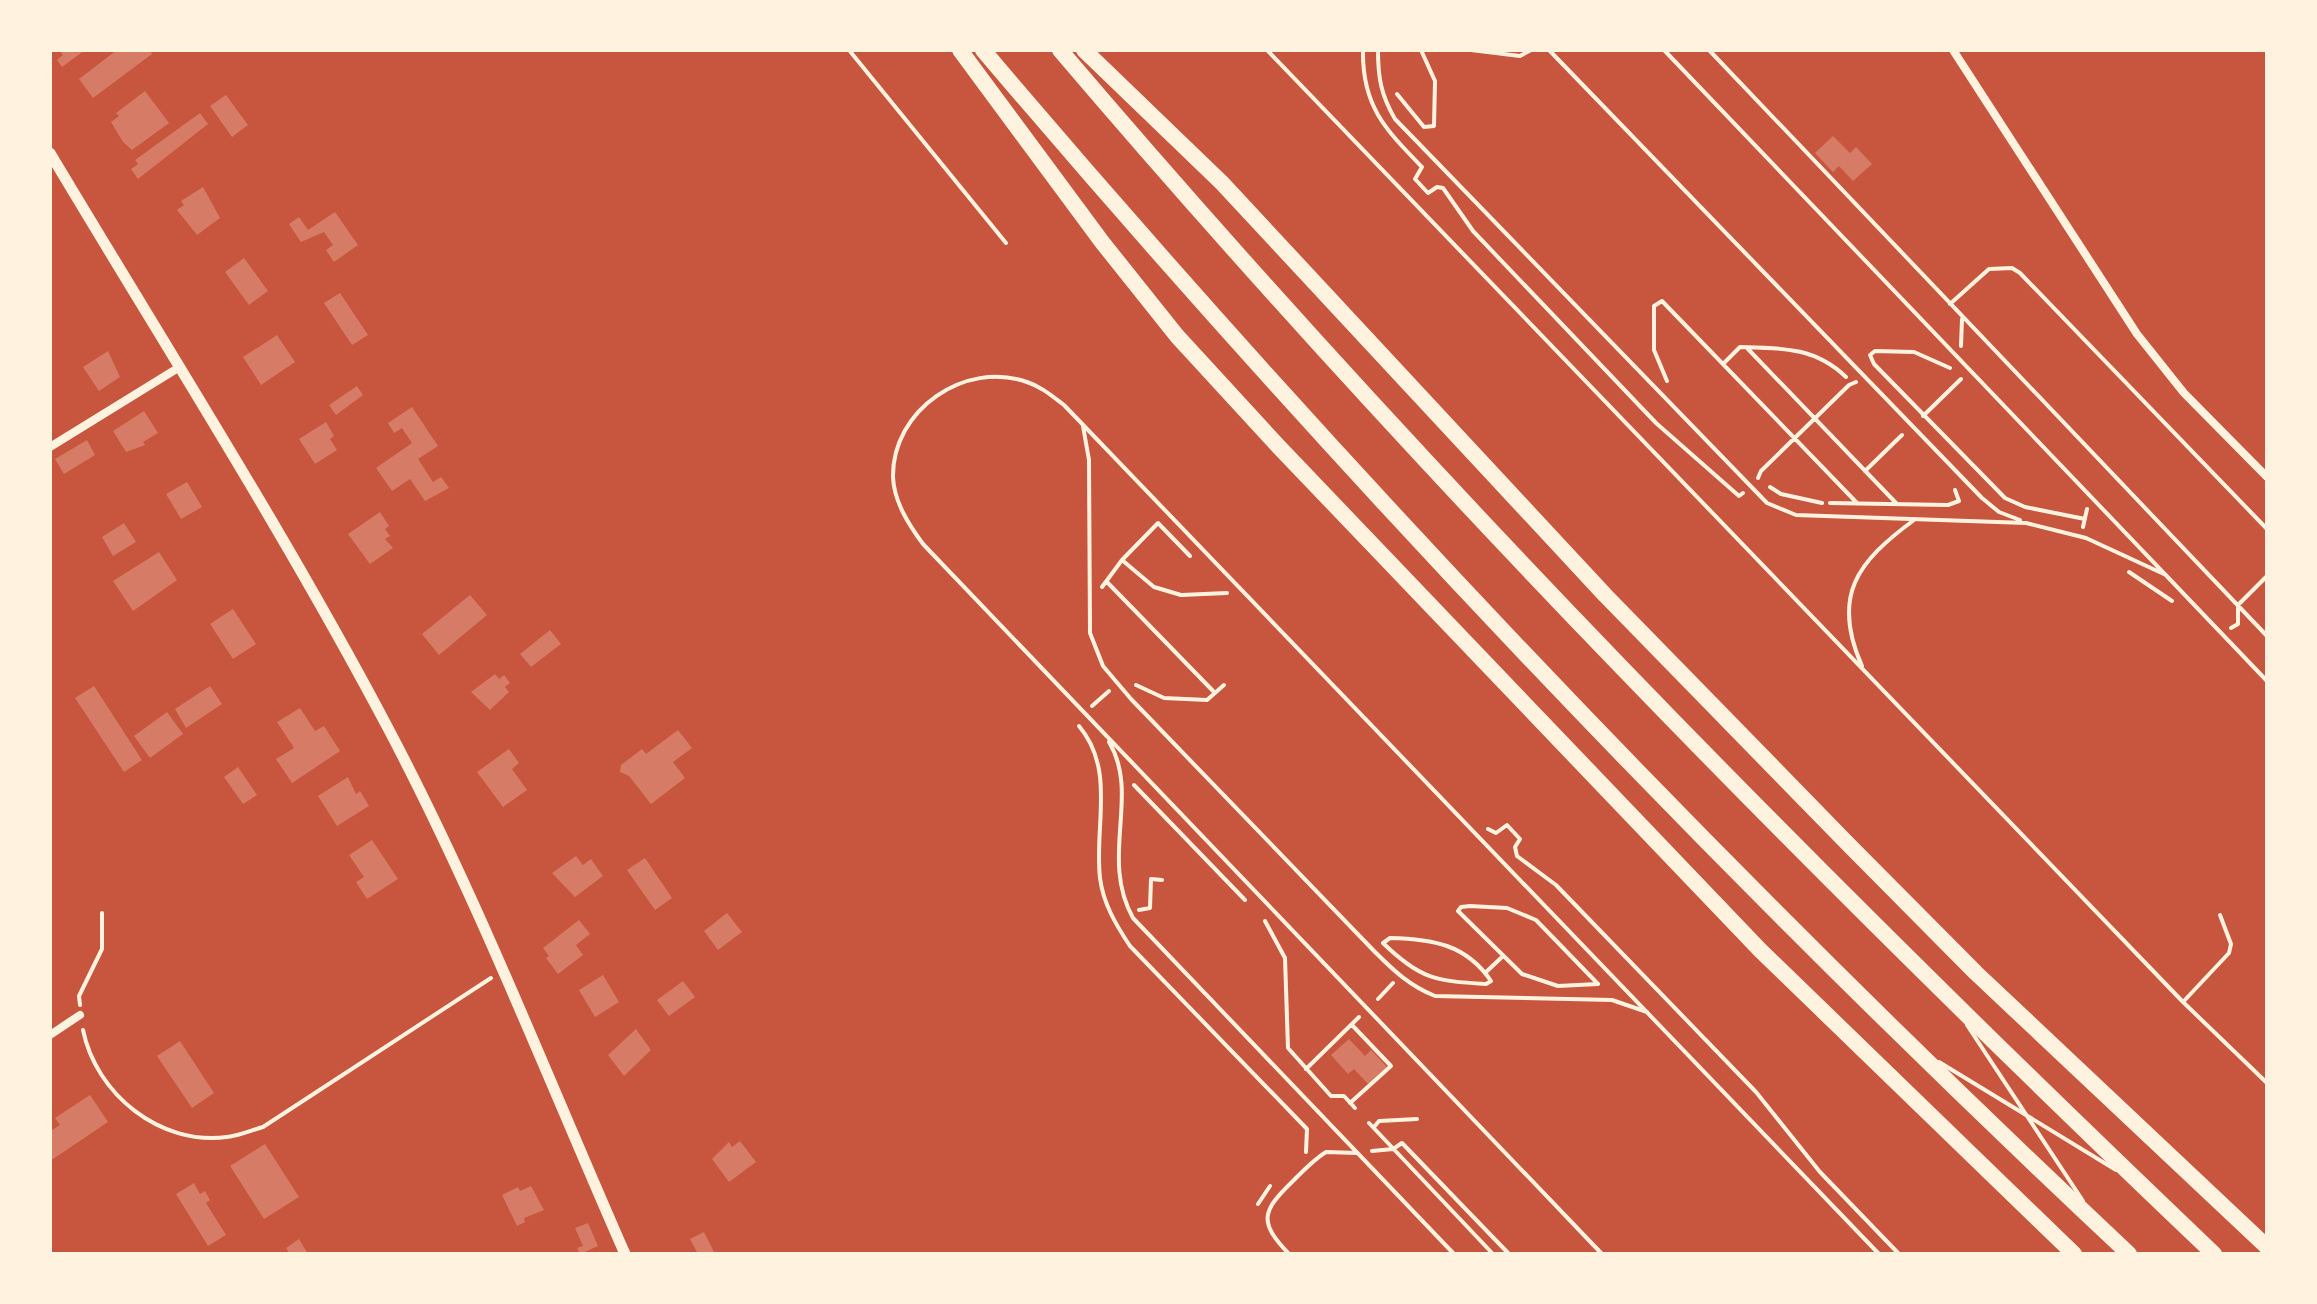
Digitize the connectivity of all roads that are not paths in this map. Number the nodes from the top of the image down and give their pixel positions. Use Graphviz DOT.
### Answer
graph roads {
  1 [pos="849,50"];
  2 [pos="960,50"];
  3 [pos="983,50"];
  4 [pos="1060,50"];
  5 [pos="1084,50"];
  6 [pos="1267,50"];
  7 [pos="1378,50"];
  8 [pos="1549,50"];
  9 [pos="1664,50"];
  10 [pos="1953,50"];
  11 [pos="50,153"];
  12 [pos="1006,243"];
  13 [pos="178,368"];
  14 [pos="1083,425"];
  15 [pos="50,447"];
  16 [pos="2267,477"];
  17 [pos="1916,519"];
  18 [pos="2026,523"];
  19 [pos="2166,575"];
  20 [pos="1864,671"];
  21 [pos="2267,681"];
  22 [pos="1104,733"];
  23 [pos="2220,915"];
  24 [pos="1952,1002"];
  25 [pos="2183,1002"];
  26 [pos="1649,1012"];
  27 [pos="80,1015"];
  28 [pos="50,1035"];
  29 [pos="1910,1044"];
  30 [pos="2267,1083"];
  31 [pos="2027,1115"];
  32 [pos="1358,1153"];
  33 [pos="2144,1187"];
  34 [pos="2102,1229"];
  35 [pos="2267,1247"];
  36 [pos="625,1254"];
  37 [pos="1289,1254"];
  38 [pos="1454,1254"];
  39 [pos="1602,1254"];
  40 [pos="1879,1254"];
  41 [pos="2074,1254"];
  42 [pos="2129,1254"];
  43 [pos="2214,1254"];
  1 -- 12 [label="lane"];
  2 -- 41 [label="highway"];
  3 -- 29 [label="highway"];
  4 -- 24 [label="highway"];
  5 -- 35 [label="highway"];
  6 -- 20 [label="lane"];
  7 -- 17 [label="lane"];
  8 -- 18 [label="lane"];
  9 -- 19 [label="lane"];
  10 -- 16 [label="street"];
  11 -- 13 [label="street"];
  13 -- 15 [label="street"];
  13 -- 36 [label="street"];
  14 -- 22 [label="lane"];
  14 -- 26 [label="lane"];
  14 -- 26 [label="lane"];
  17 -- 18 [label="lane"];
  17 -- 20 [label="lane"];
  18 -- 19 [label="lane"];
  19 -- 21 [label="lane"];
  20 -- 25 [label="lane"];
  22 -- 32 [label="lane"];
  22 -- 39 [label="lane"];
  23 -- 25 [label="lane"];
  24 -- 31 [label="lane"];
  24 -- 33 [label="highway"];
  25 -- 30 [label="lane"];
  26 -- 40 [label="lane"];
  27 -- 28 [label="street"];
  29 -- 31 [label="lane"];
  29 -- 34 [label="highway"];
  31 -- 33 [label="lane"];
  31 -- 34 [label="lane"];
  32 -- 37 [label="lane"];
  32 -- 38 [label="lane"];
  33 -- 43 [label="highway"];
  34 -- 42 [label="highway"];
}
